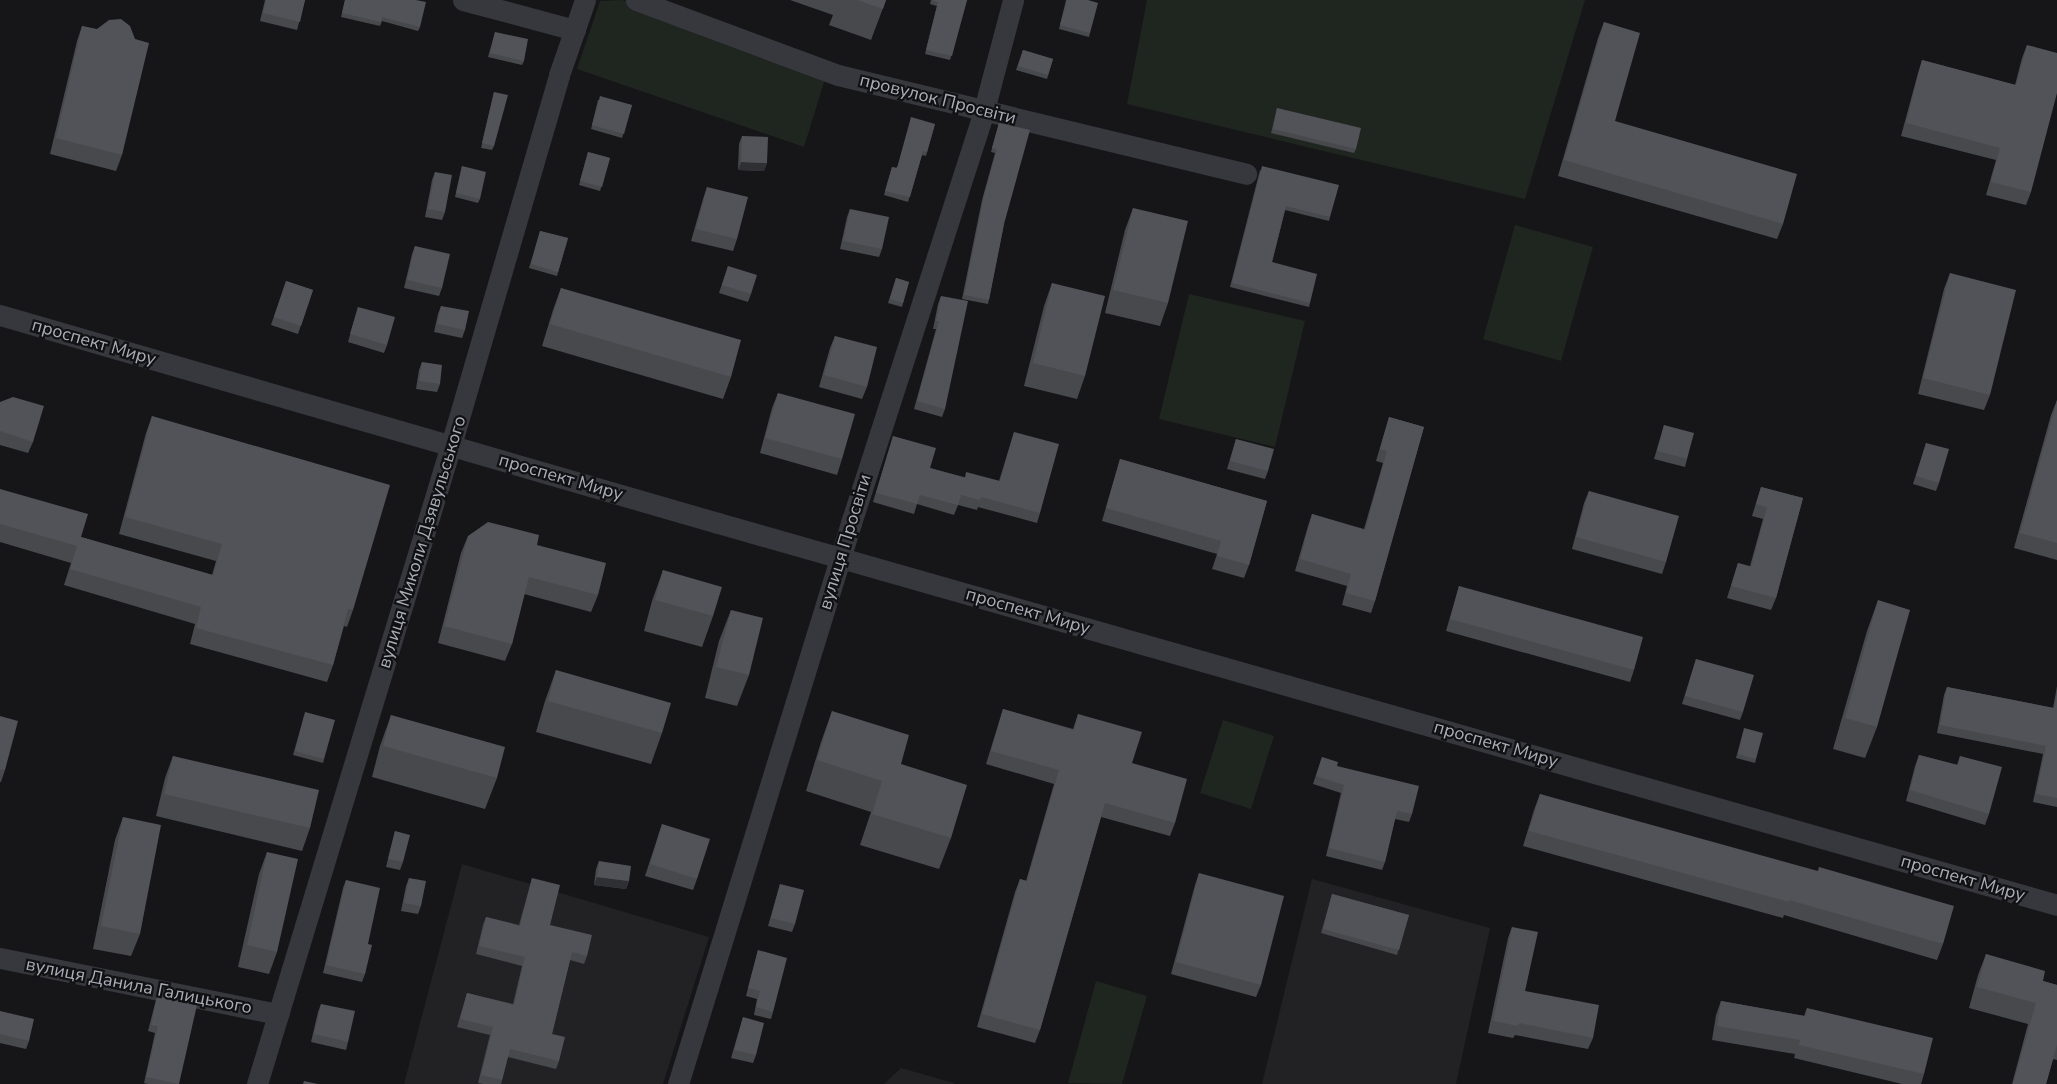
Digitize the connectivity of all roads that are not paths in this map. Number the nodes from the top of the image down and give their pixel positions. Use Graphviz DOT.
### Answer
graph roads {
  1 [pos="463,0"];
  2 [pos="585,0"];
  3 [pos="636,0"];
  4 [pos="1013,0"];
  5 [pos="575,30"];
  6 [pos="984,110"];
  7 [pos="1246,174"];
  8 [pos="0,315"];
  9 [pos="452,445"];
  10 [pos="840,557"];
  11 [pos="2057,904"];
  12 [pos="0,958"];
  13 [pos="278,1014"];
  14 [pos="258,1084"];
  15 [pos="678,1084"];
  1 -- 5 [label="street"];
  2 -- 5 [label="street, вулиця Миколи Дзявульського"];
  3 -- 6 [label="street, провулок Просвіти"];
  4 -- 6 [label="street, вулиця Просвіти"];
  5 -- 9 [label="street, вулиця Миколи Дзявульського"];
  6 -- 7 [label="street, провулок Просвіти"];
  6 -- 10 [label="street, вулиця Просвіти"];
  8 -- 9 [label="street, проспект Миру"];
  9 -- 10 [label="street, проспект Миру"];
  9 -- 13 [label="street, вулиця Миколи Дзявульського"];
  10 -- 11 [label="street, проспект Миру"];
  10 -- 15 [label="street, вулиця Просвіти"];
  12 -- 13 [label="street, вулиця Данила Галицького"];
  13 -- 14 [label="street, вулиця Миколи Дзявульського"];
}
